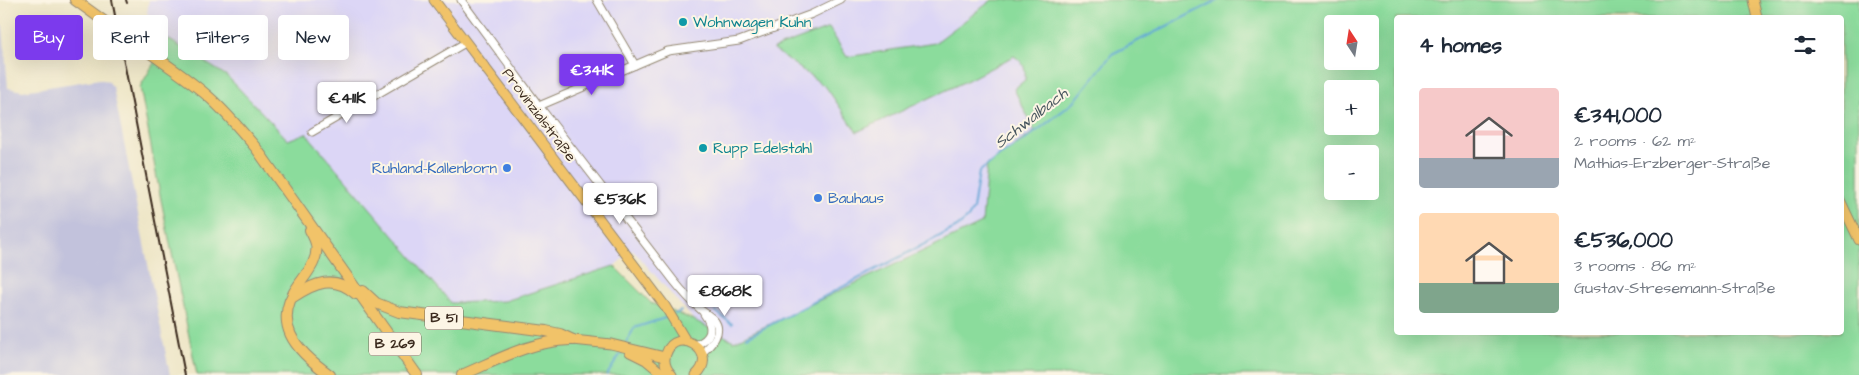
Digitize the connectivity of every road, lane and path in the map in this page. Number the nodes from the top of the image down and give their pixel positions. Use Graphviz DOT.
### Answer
graph roads {
  1 [pos="75,0"];
  2 [pos="434,0"];
  3 [pos="461,0"];
  4 [pos="597,0"];
  5 [pos="841,0"];
  6 [pos="1752,0"];
  7 [pos="96,15"];
  8 [pos="1756,15"];
  9 [pos="466,43"];
  10 [pos="160,60"];
  11 [pos="635,65"];
  12 [pos="539,106"];
  13 [pos="312,132"];
  14 [pos="292,196"];
  15 [pos="1844,208"];
  16 [pos="1859,240"];
  17 [pos="335,258"];
  18 [pos="292,298"];
  19 [pos="703,311"];
  20 [pos="372,312"];
  21 [pos="674,319"];
  22 [pos="573,340"];
  23 [pos="686,341"];
  24 [pos="676,342"];
  25 [pos="695,345"];
  26 [pos="632,351"];
  27 [pos="702,353"];
  28 [pos="665,357"];
  29 [pos="501,359"];
  30 [pos="699,371"];
  31 [pos="330,375"];
  32 [pos="417,375"];
  33 [pos="462,375"];
  34 [pos="479,375"];
  35 [pos="664,375"];
  36 [pos="672,375"];
  37 [pos="708,375"];
  1 -- 7 [label="highway"];
  2 -- 9 [label="main road, Provinzialstraße"];
  3 -- 12 [label="street"];
  4 -- 11 [label="street"];
  5 -- 11 [label="street"];
  6 -- 8 [label="main road"];
  9 -- 13 [label="street"];
  9 -- 21 [label="main road, Provinzialstraße"];
  10 -- 14 [label="highway, B 51"];
  11 -- 12 [label="street"];
  12 -- 19 [label="street"];
  14 -- 17 [label="highway, B 51"];
  14 -- 18 [label="highway, B 51"];
  15 -- 16 [label="main road"];
  17 -- 20 [label="highway, B 51"];
  17 -- 22 [label="highway, B 51"];
  18 -- 20 [label="highway"];
  18 -- 31 [label="highway, B 51"];
  19 -- 25 [label="street"];
  19 -- 27 [label="street"];
  20 -- 32 [label="highway, B 269"];
  21 -- 23 [label="main road, Provinzialstraße"];
  21 -- 24 [label="main road, Provinzialstraße"];
  22 -- 26 [label="main road, B 51"];
  22 -- 29 [label="highway, B 51"];
  23 -- 24 [label="main road"];
  23 -- 25 [label="main road"];
  24 -- 28 [label="main road"];
  25 -- 27 [label="main road"];
  26 -- 28 [label="main road, B 51"];
  26 -- 35 [label="main road, B 51"];
  27 -- 30 [label="main road"];
  28 -- 36 [label="main road"];
  29 -- 33 [label="highway, B 51"];
  29 -- 34 [label="highway"];
  30 -- 37 [label="main road"];
}
